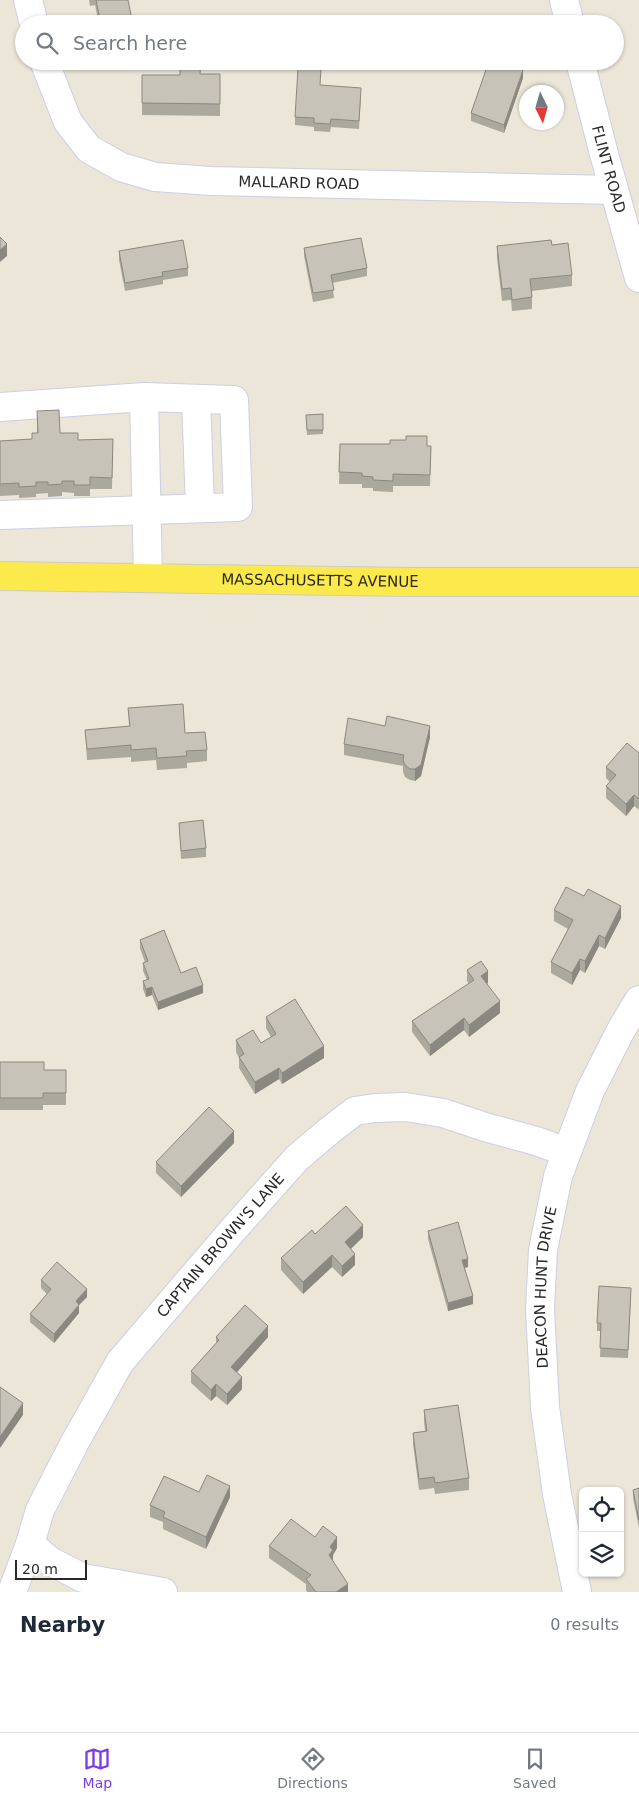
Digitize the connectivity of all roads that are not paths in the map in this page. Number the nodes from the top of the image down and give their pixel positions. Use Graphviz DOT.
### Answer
graph roads {
  1 [pos="28,0"];
  2 [pos="564,0"];
  3 [pos="32,15"];
  4 [pos="568,15"];
  5 [pos="48,70"];
  6 [pos="582,70"];
  7 [pos="614,190"];
  8 [pos="639,278"];
  9 [pos="144,398"];
  10 [pos="196,399"];
  11 [pos="0,407"];
  12 [pos="200,508"];
  13 [pos="147,509"];
  14 [pos="0,515"];
  15 [pos="0,576"];
  16 [pos="148,578"];
  17 [pos="639,582"];
  18 [pos="639,1000"];
  19 [pos="567,1152"];
  20 [pos="30,1544"];
  21 [pos="12,1592"];
  22 [pos="163,1592"];
  23 [pos="577,1592"];
  1 -- 3 [label="street"];
  2 -- 4 [label="street"];
  5 -- 7 [label="street, MALLARD ROAD"];
  6 -- 7 [label="street, FLINT ROAD"];
  7 -- 8 [label="street, FLINT ROAD"];
  9 -- 10 [label="street"];
  9 -- 11 [label="street"];
  9 -- 13 [label="street"];
  10 -- 12 [label="street"];
  10 -- 12 [label="street"];
  12 -- 13 [label="street"];
  13 -- 14 [label="street"];
  13 -- 16 [label="street"];
  15 -- 16 [label="main road, MASSACHUSETTS AVENUE"];
  16 -- 17 [label="main road, MASSACHUSETTS AVENUE"];
  18 -- 19 [label="street, DEACON HUNT DRIVE"];
  19 -- 20 [label="street, CAPTAIN BROWN'S LANE"];
  19 -- 23 [label="street, DEACON HUNT DRIVE"];
  20 -- 21 [label="street, CAPTAIN BROWN'S LANE"];
  20 -- 22 [label="street"];
}
